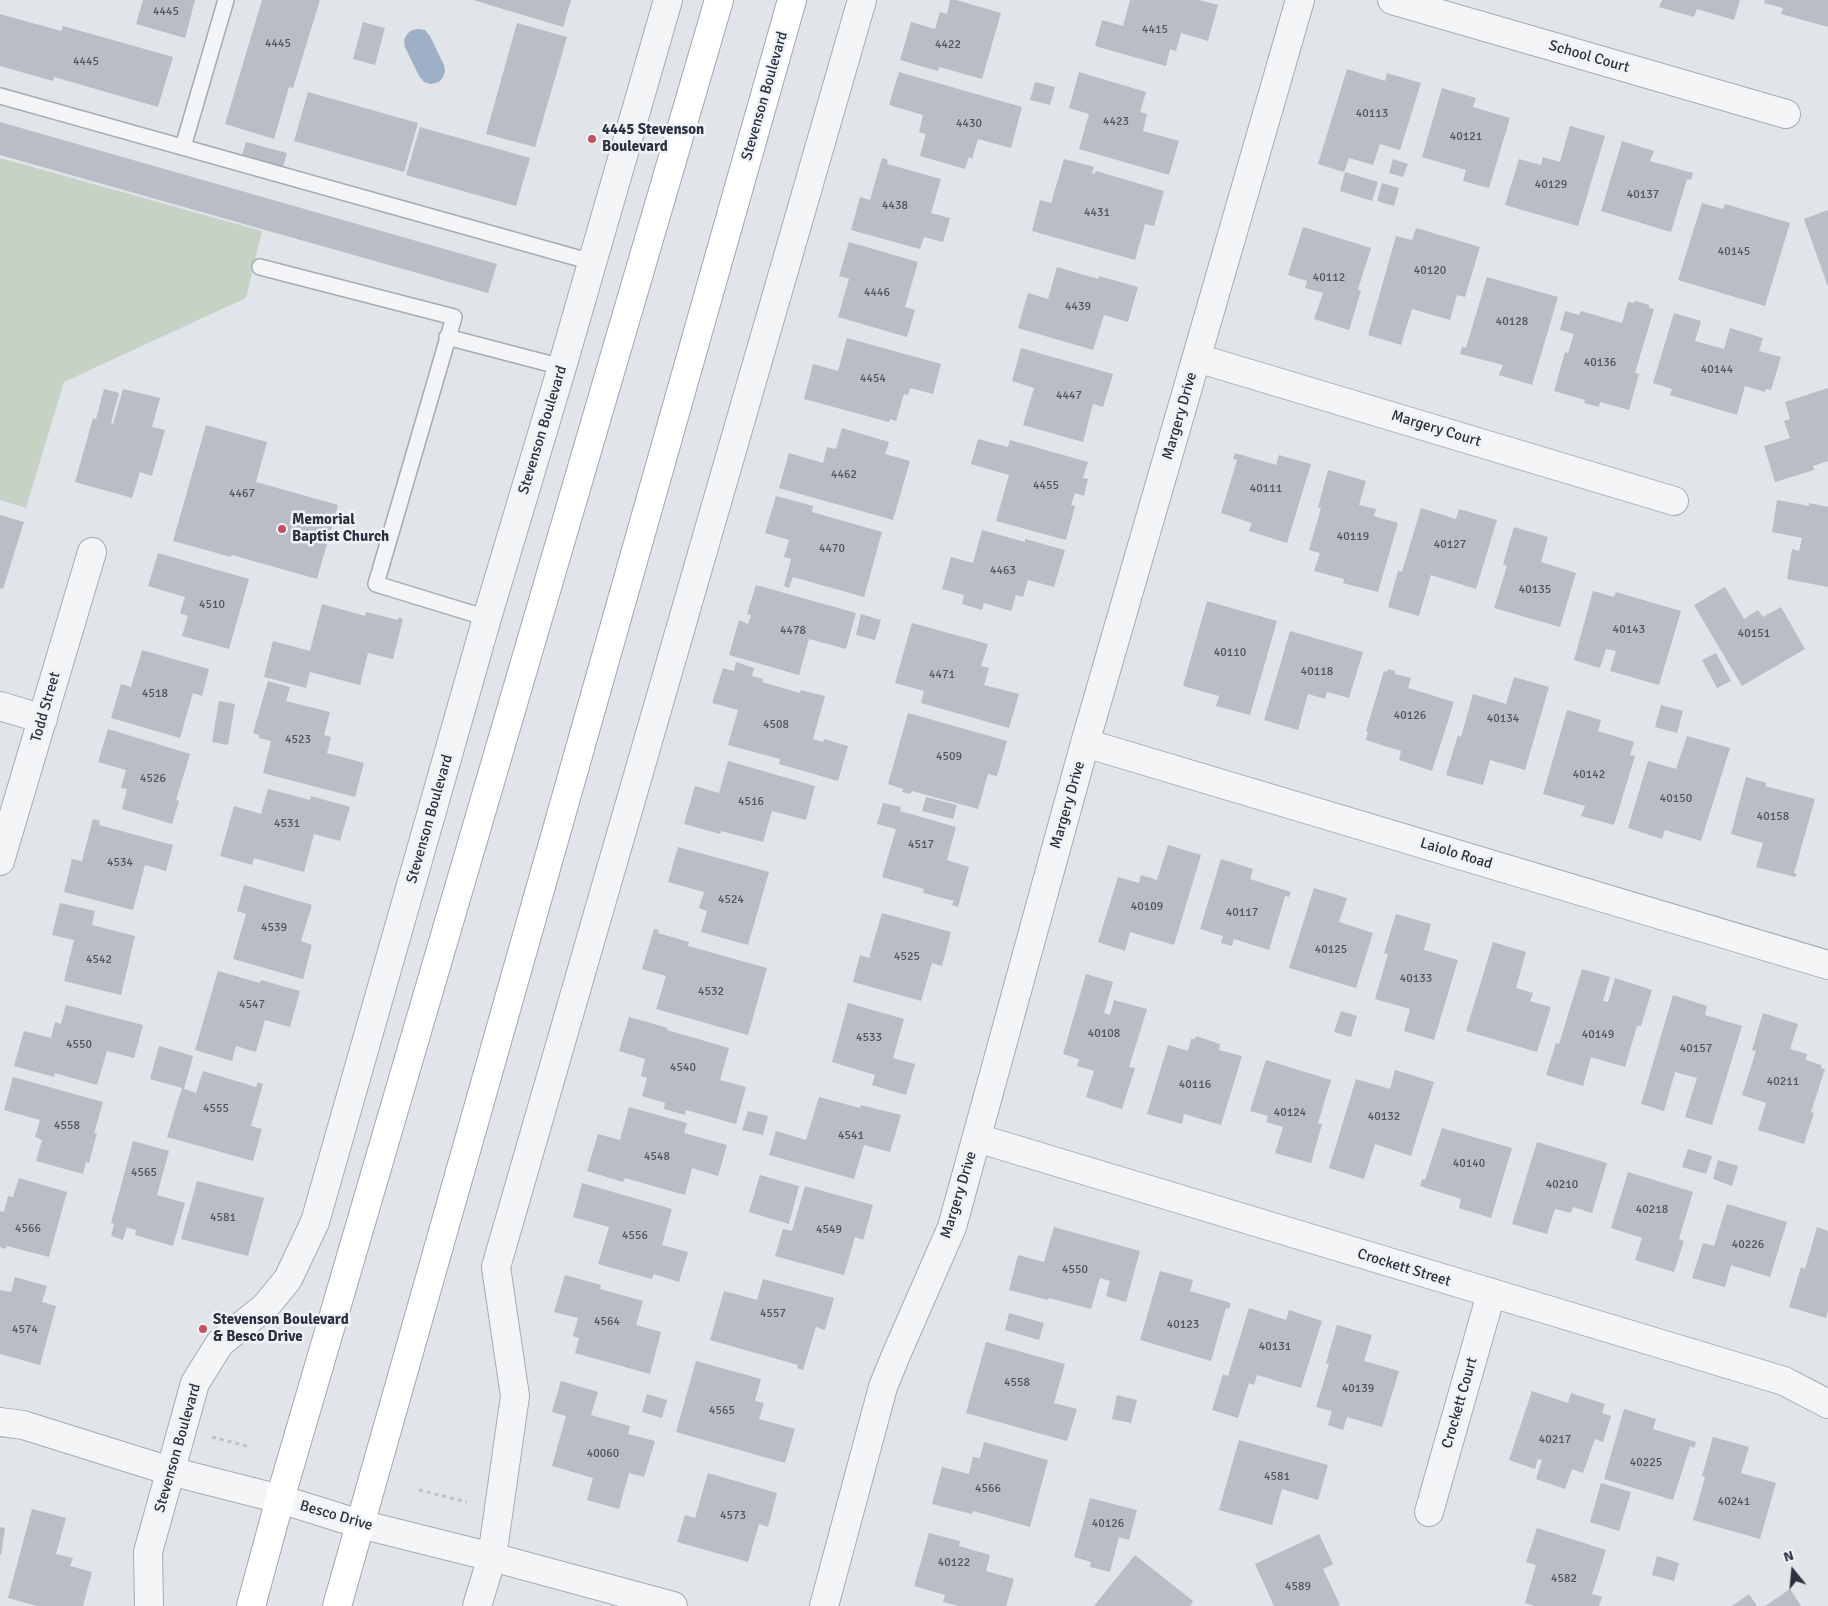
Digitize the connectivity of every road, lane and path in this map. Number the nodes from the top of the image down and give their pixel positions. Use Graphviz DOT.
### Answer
graph roads {
  1 [pos="226,0"];
  2 [pos="668,0"];
  3 [pos="719,0"];
  4 [pos="792,0"];
  5 [pos="862,0"];
  6 [pos="1300,0"];
  7 [pos="1392,0"];
  8 [pos="0,96"];
  9 [pos="1786,114"];
  10 [pos="184,147"];
  11 [pos="592,262"];
  12 [pos="260,267"];
  13 [pos="447,337"];
  14 [pos="1197,358"];
  15 [pos="562,367"];
  16 [pos="1674,500"];
  17 [pos="92,552"];
  18 [pos="488,618"];
  19 [pos="0,706"];
  20 [pos="43,719"];
  21 [pos="1085,743"];
  22 [pos="0,861"];
  23 [pos="1828,965"];
  24 [pos="977,1138"];
  25 [pos="1491,1294"];
  26 [pos="1828,1404"];
  27 [pos="0,1422"];
  28 [pos="212,1437"];
  29 [pos="247,1446"];
  30 [pos="170,1471"];
  31 [pos="419,1490"];
  32 [pos="280,1499"];
  33 [pos="467,1502"];
  34 [pos="1429,1512"];
  35 [pos="360,1524"];
  36 [pos="492,1557"];
  37 [pos="149,1606"];
  38 [pos="251,1606"];
  39 [pos="337,1606"];
  40 [pos="477,1606"];
  41 [pos="673,1606"];
  42 [pos="824,1606"];
  1 -- 10 [label="lane"];
  2 -- 11 [label="street, Stevenson Boulevard"];
  3 -- 32 [label="main road"];
  4 -- 35 [label="main road, Stevenson Boulevard"];
  5 -- 36 [label="street"];
  6 -- 14 [label="street, Margery Drive"];
  7 -- 9 [label="street, School Court"];
  8 -- 10 [label="lane"];
  10 -- 11 [label="lane"];
  11 -- 15 [label="street, Stevenson Boulevard"];
  12 -- 13 [label="lane"];
  13 -- 15 [label="lane"];
  13 -- 18 [label="lane"];
  14 -- 16 [label="street, Margery Court"];
  14 -- 21 [label="street, Margery Drive"];
  15 -- 18 [label="street, Stevenson Boulevard"];
  17 -- 20 [label="street, Todd Street"];
  18 -- 30 [label="street, Stevenson Boulevard"];
  19 -- 20 [label="street"];
  20 -- 22 [label="street, Todd Street"];
  21 -- 23 [label="street, Laiolo Road"];
  21 -- 24 [label="street, Margery Drive"];
  24 -- 25 [label="street, Crockett Street"];
  24 -- 42 [label="street, Margery Drive"];
  25 -- 26 [label="street, Crockett Street"];
  25 -- 34 [label="street, Crockett Court"];
  27 -- 30 [label="street, Besco Drive"];
  28 -- 29 [label="path"];
  30 -- 32 [label="street, Besco Drive"];
  30 -- 37 [label="street, Stevenson Boulevard"];
  31 -- 33 [label="path"];
  32 -- 35 [label="street, Besco Drive"];
  32 -- 38 [label="main road"];
  35 -- 36 [label="street, Besco Drive"];
  35 -- 39 [label="main road, Stevenson Boulevard"];
  36 -- 40 [label="street"];
  36 -- 41 [label="street, Besco Drive"];
}
